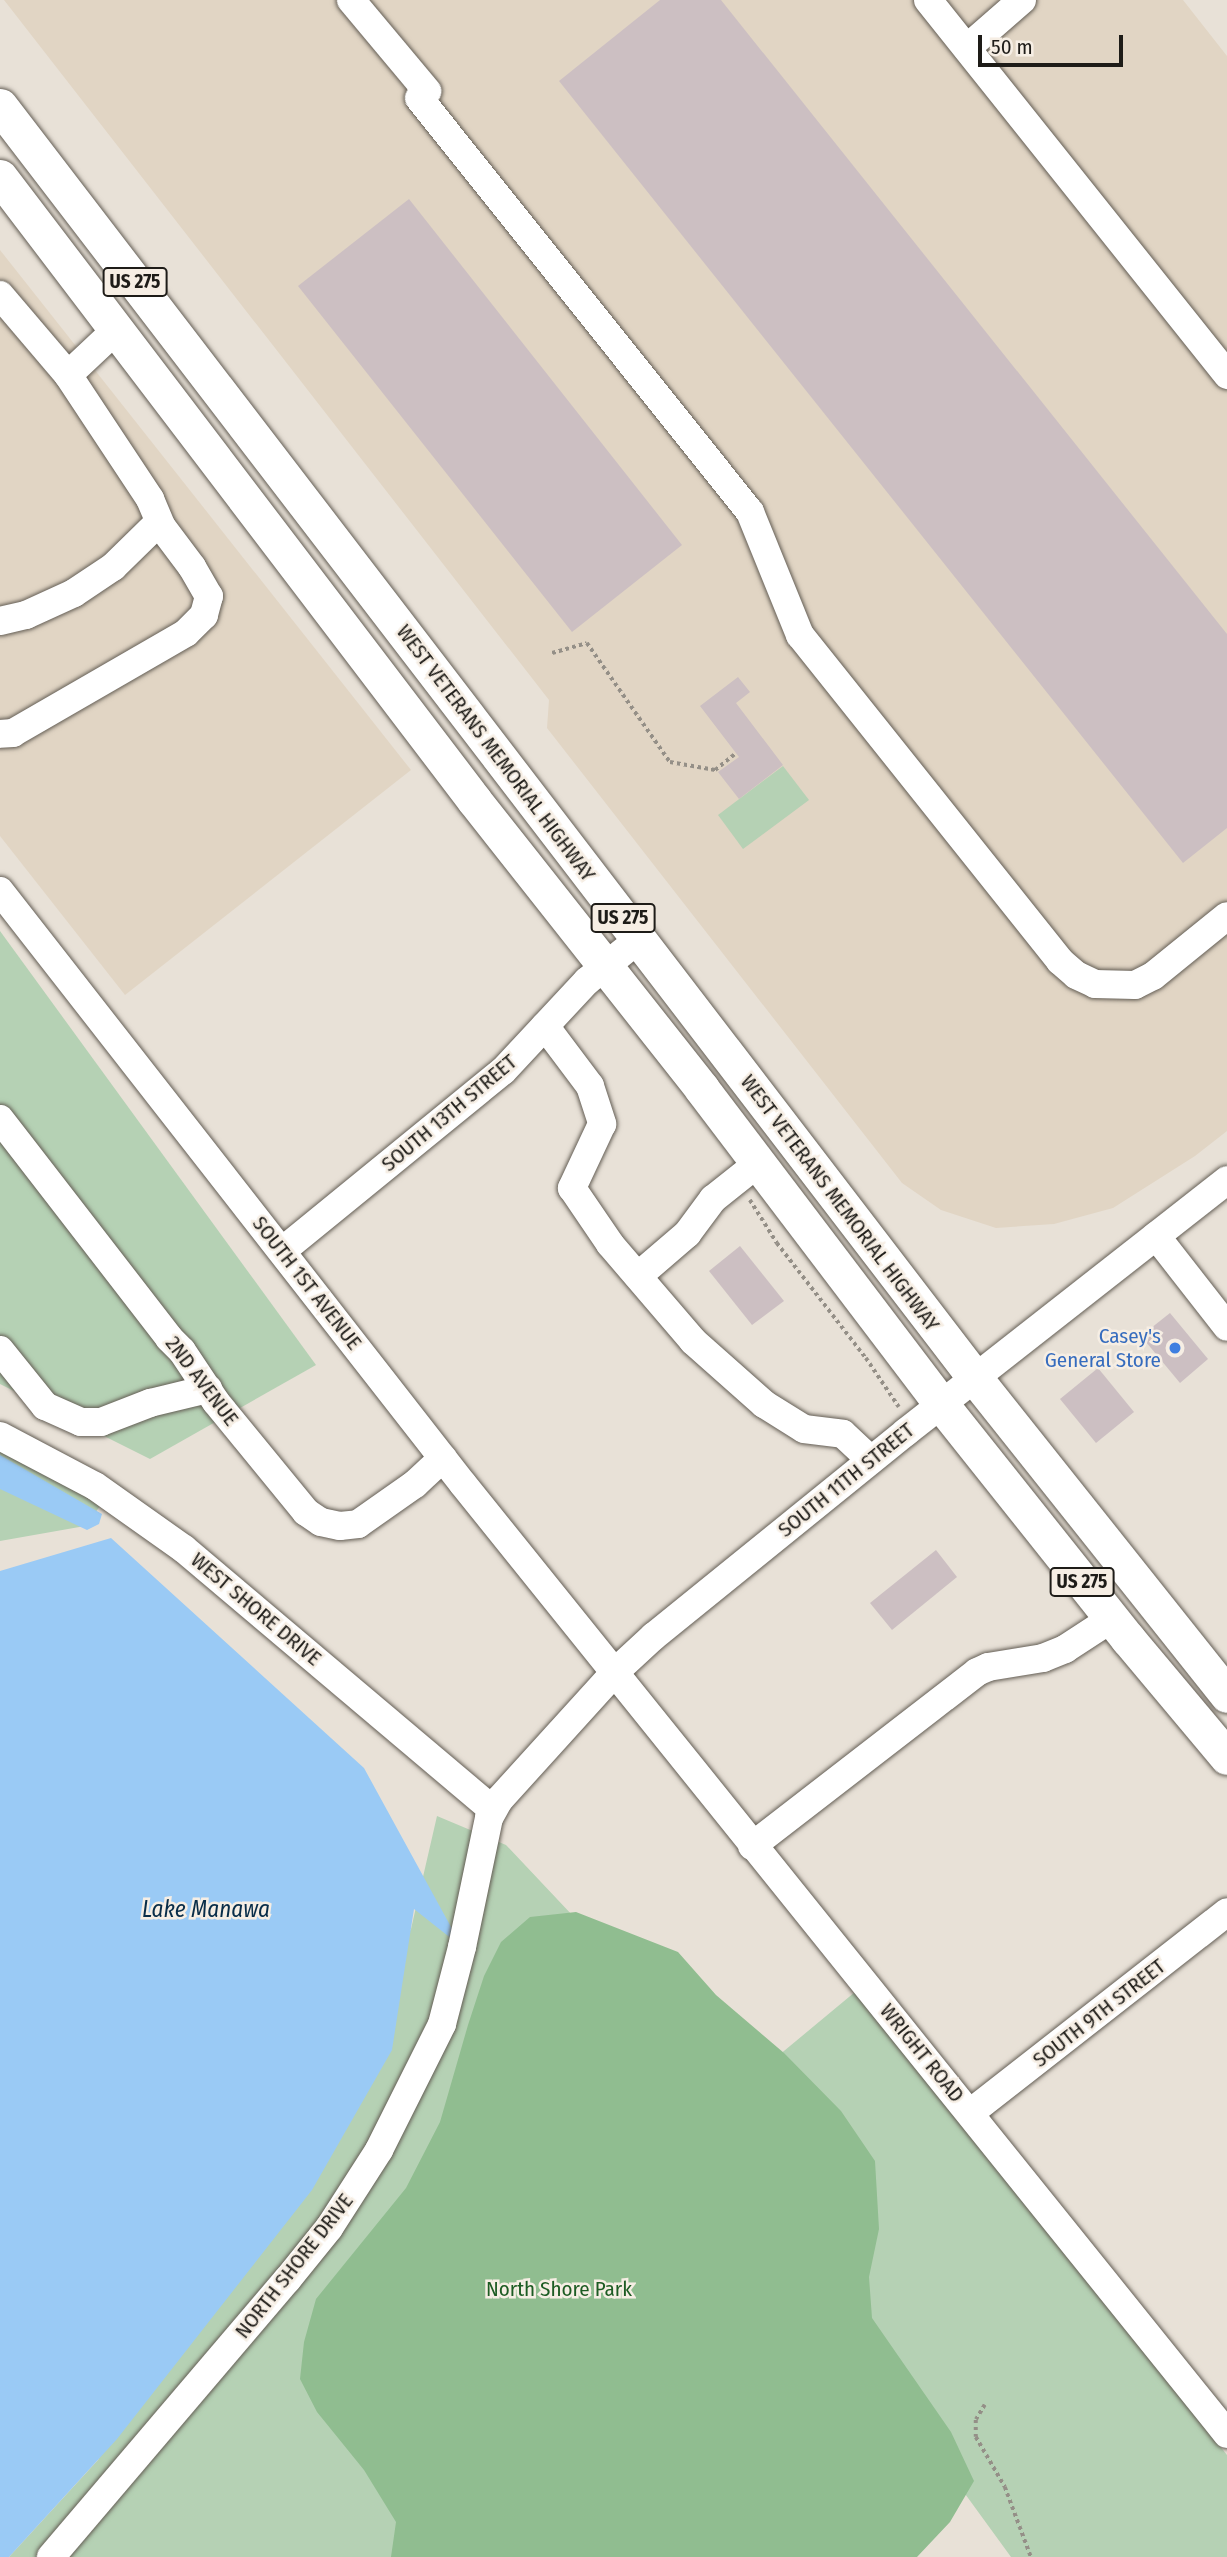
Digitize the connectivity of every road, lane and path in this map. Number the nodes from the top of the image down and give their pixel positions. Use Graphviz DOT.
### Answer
graph roads {
  1 [pos="351,0"];
  2 [pos="928,0"];
  3 [pos="1023,0"];
  4 [pos="967,48"];
  5 [pos="0,106"];
  6 [pos="0,177"];
  7 [pos="0,295"];
  8 [pos="116,330"];
  9 [pos="68,375"];
  10 [pos="1227,375"];
  11 [pos="159,522"];
  12 [pos="0,621"];
  13 [pos="552,653"];
  14 [pos="0,734"];
  15 [pos="736,753"];
  16 [pos="0,891"];
  17 [pos="1227,916"];
  18 [pos="639,939"];
  19 [pos="605,966"];
  20 [pos="545,1026"];
  21 [pos="0,1119"];
  22 [pos="757,1164"];
  23 [pos="1227,1180"];
  24 [pos="1156,1236"];
  25 [pos="282,1251"];
  26 [pos="638,1276"];
  27 [pos="1227,1327"];
  28 [pos="0,1350"];
  29 [pos="975,1378"];
  30 [pos="208,1389"];
  31 [pos="941,1404"];
  32 [pos="0,1436"];
  33 [pos="443,1458"];
  34 [pos="871,1460"];
  35 [pos="1111,1619"];
  36 [pos="615,1672"];
  37 [pos="1227,1695"];
  38 [pos="1227,1757"];
  39 [pos="492,1810"];
  40 [pos="752,1846"];
  41 [pos="1227,1912"];
  42 [pos="970,2113"];
  43 [pos="985,2405"];
  44 [pos="1227,2434"];
  45 [pos="51,2557"];
  46 [pos="1031,2557"];
  1 -- 17 [label="street"];
  2 -- 4 [label="street"];
  3 -- 4 [label="street"];
  4 -- 10 [label="street"];
  5 -- 18 [label="main road, WEST VETERANS MEMORIAL HIGHWAY / US 275"];
  6 -- 8 [label="main road, WEST VETERANS MEMORIAL HIGHWAY / US 275"];
  7 -- 9 [label="street"];
  8 -- 9 [label="street"];
  8 -- 19 [label="main road, WEST VETERANS MEMORIAL HIGHWAY / US 275"];
  9 -- 11 [label="street"];
  11 -- 12 [label="street"];
  11 -- 14 [label="street"];
  13 -- 15 [label="path"];
  16 -- 25 [label="street, SOUTH 1ST AVENUE"];
  18 -- 19 [label="street, SOUTH 13TH STREET"];
  18 -- 29 [label="main road, WEST VETERANS MEMORIAL HIGHWAY / US 275"];
  19 -- 20 [label="street, SOUTH 13TH STREET"];
  19 -- 22 [label="main road, WEST VETERANS MEMORIAL HIGHWAY / US 275"];
  20 -- 25 [label="street, SOUTH 13TH STREET"];
  20 -- 26 [label="street"];
  21 -- 30 [label="street, 2ND AVENUE"];
  22 -- 26 [label="street"];
  22 -- 31 [label="main road, WEST VETERANS MEMORIAL HIGHWAY / US 275"];
  23 -- 24 [label="street, SOUTH 11TH STREET"];
  24 -- 27 [label="street"];
  24 -- 29 [label="street, SOUTH 11TH STREET"];
  25 -- 33 [label="street, SOUTH 1ST AVENUE"];
  26 -- 34 [label="street"];
  28 -- 30 [label="street"];
  29 -- 31 [label="street, SOUTH 11TH STREET"];
  29 -- 37 [label="main road, WEST VETERANS MEMORIAL HIGHWAY / US 275"];
  30 -- 33 [label="street, 2ND AVENUE"];
  31 -- 34 [label="street, SOUTH 11TH STREET"];
  31 -- 35 [label="main road, WEST VETERANS MEMORIAL HIGHWAY / US 275"];
  32 -- 39 [label="street, WEST SHORE DRIVE"];
  33 -- 36 [label="street, SOUTH 1ST AVENUE"];
  34 -- 36 [label="street, SOUTH 11TH STREET"];
  35 -- 38 [label="main road, WEST VETERANS MEMORIAL HIGHWAY / US 275"];
  35 -- 40 [label="street"];
  36 -- 39 [label="street, SOUTH 11TH STREET"];
  36 -- 40 [label="street, WRIGHT ROAD"];
  39 -- 45 [label="street, NORTH SHORE DRIVE"];
  40 -- 42 [label="street, WRIGHT ROAD"];
  41 -- 42 [label="street, SOUTH 9TH STREET"];
  42 -- 44 [label="street, WRIGHT ROAD"];
  43 -- 46 [label="path"];
}
